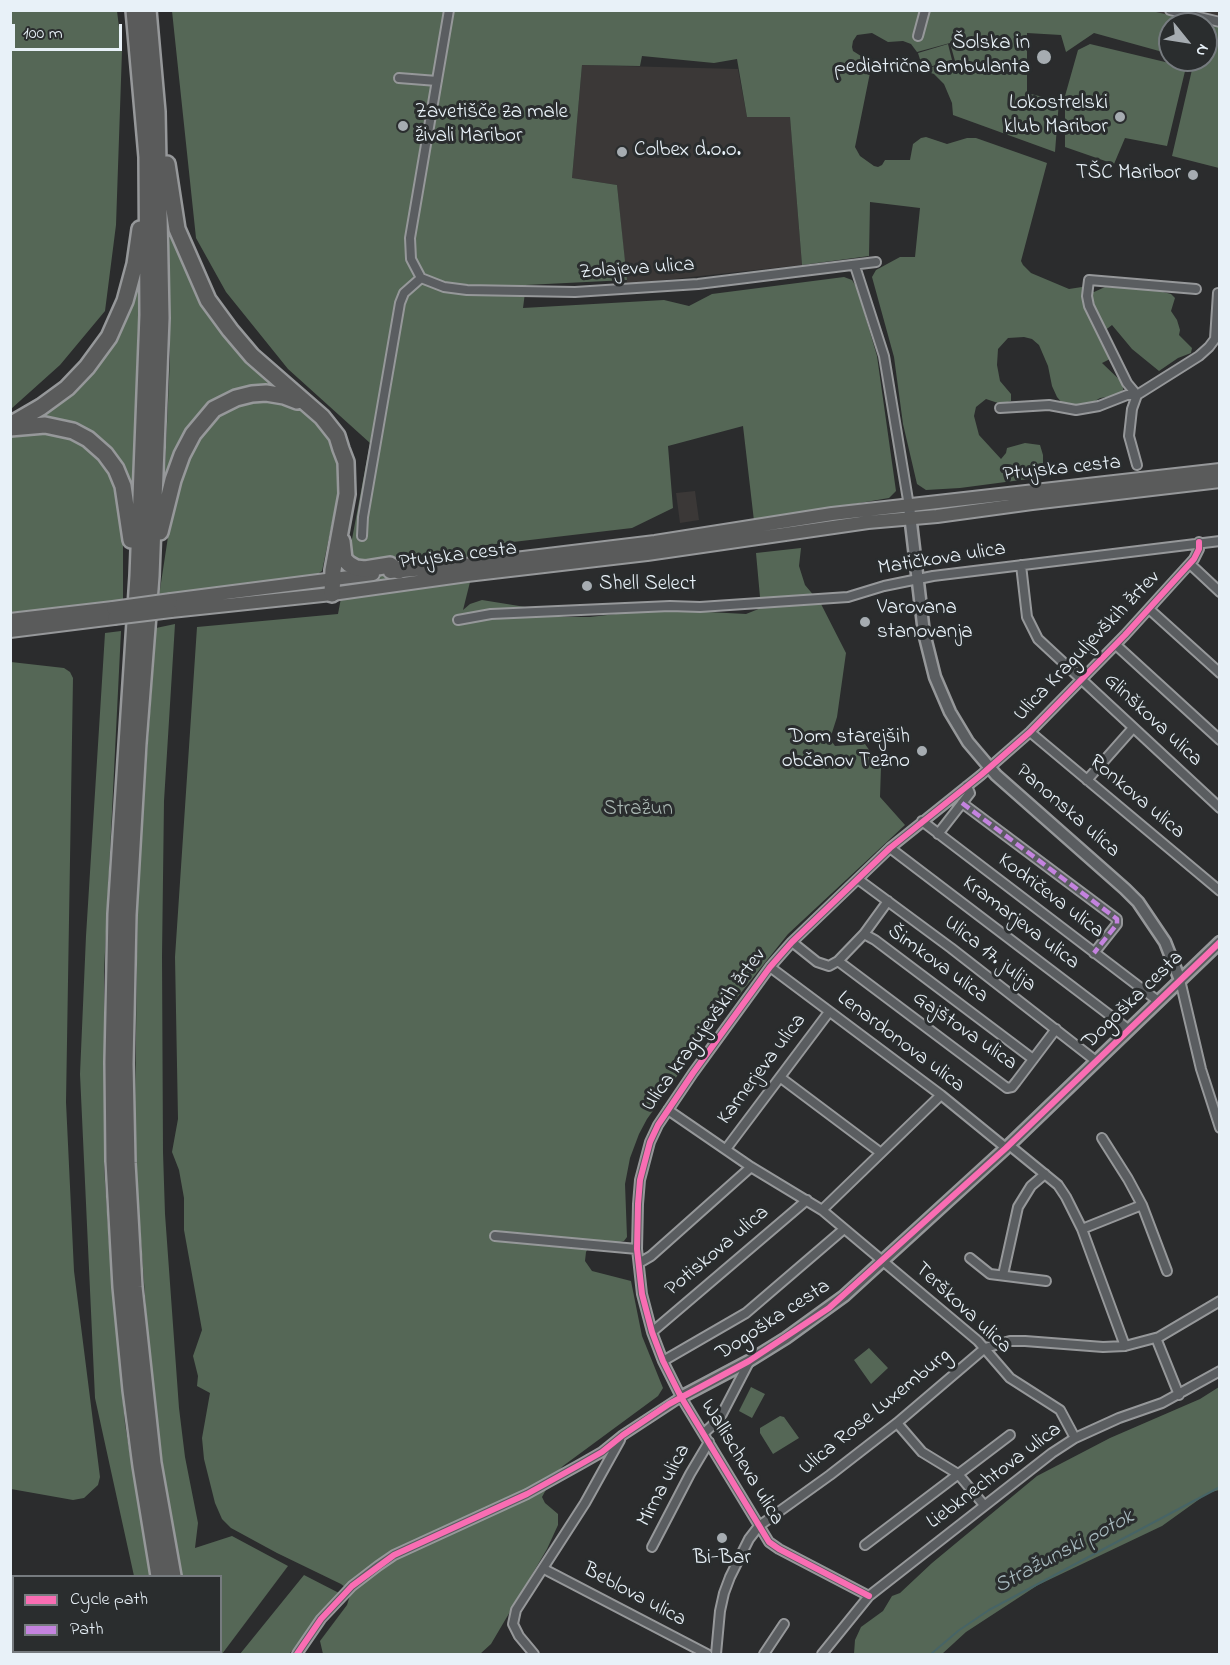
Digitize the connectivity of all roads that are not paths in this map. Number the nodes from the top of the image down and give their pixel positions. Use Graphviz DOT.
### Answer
graph roads {
  1 [pos="134,10"];
  2 [pos="148,10"];
  3 [pos="449,10"];
  4 [pos="925,10"];
  5 [pos="1170,10"];
  6 [pos="1220,22"];
  7 [pos="918,36"];
  8 [pos="399,78"];
  9 [pos="437,81"];
  10 [pos="157,112"];
  11 [pos="147,189"];
  12 [pos="876,262"];
  13 [pos="855,266"];
  14 [pos="422,278"];
  15 [pos="1196,289"];
  16 [pos="1220,293"];
  17 [pos="1137,395"];
  18 [pos="311,407"];
  19 [pos="1000,408"];
  20 [pos="10,426"];
  21 [pos="1137,465"];
  22 [pos="1220,471"];
  23 [pos="1220,481"];
  24 [pos="909,506"];
  25 [pos="911,519"];
  26 [pos="342,528"];
  27 [pos="362,536"];
  28 [pos="1218,542"];
  29 [pos="1199,543"];
  30 [pos="1190,564"];
  31 [pos="1021,565"];
  32 [pos="399,571"];
  33 [pos="144,576"];
  34 [pos="918,580"];
  35 [pos="332,586"];
  36 [pos="1220,592"];
  37 [pos="1149,609"];
  38 [pos="114,613"];
  39 [pos="10,620"];
  40 [pos="458,620"];
  41 [pos="10,631"];
  42 [pos="1116,645"];
  43 [pos="1220,673"];
  44 [pos="1082,680"];
  45 [pos="1133,728"];
  46 [pos="1030,732"];
  47 [pos="1220,741"];
  48 [pos="989,768"];
  49 [pos="1087,780"];
  50 [pos="967,786"];
  51 [pos="962,803"];
  52 [pos="1220,808"];
  53 [pos="922,821"];
  54 [pos="938,834"];
  55 [pos="890,848"];
  56 [pos="859,880"];
  57 [pos="1220,891"];
  58 [pos="888,901"];
  59 [pos="864,934"];
  60 [pos="792,942"];
  61 [pos="1220,942"];
  62 [pos="1094,953"];
  63 [pos="838,961"];
  64 [pos="770,967"];
  65 [pos="1180,980"];
  66 [pos="1158,1001"];
  67 [pos="829,1012"];
  68 [pos="1056,1029"];
  69 [pos="1128,1029"];
  70 [pos="1033,1059"];
  71 [pos="1096,1061"];
  72 [pos="781,1078"];
  73 [pos="941,1095"];
  74 [pos="668,1110"];
  75 [pos="1220,1128"];
  76 [pos="1102,1138"];
  77 [pos="1008,1147"];
  78 [pos="726,1149"];
  79 [pos="881,1153"];
  80 [pos="751,1167"];
  81 [pos="1045,1174"];
  82 [pos="807,1200"];
  83 [pos="1142,1205"];
  84 [pos="822,1210"];
  85 [pos="844,1229"];
  86 [pos="1082,1229"];
  87 [pos="495,1236"];
  88 [pos="637,1249"];
  89 [pos="970,1258"];
  90 [pos="884,1260"];
  91 [pos="639,1263"];
  92 [pos="1167,1271"];
  93 [pos="1003,1275"];
  94 [pos="1046,1281"];
  95 [pos="1220,1302"];
  96 [pos="652,1332"];
  97 [pos="1156,1338"];
  98 [pos="1125,1346"];
  99 [pos="985,1348"];
  100 [pos="749,1360"];
  101 [pos="663,1361"];
  102 [pos="1220,1371"];
  103 [pos="1179,1395"];
  104 [pos="681,1397"];
  105 [pos="897,1423"];
  106 [pos="704,1433"];
  107 [pos="623,1435"];
  108 [pos="1010,1435"];
  109 [pos="1075,1438"];
  110 [pos="709,1442"];
  111 [pos="958,1474"];
  112 [pos="984,1505"];
  113 [pos="759,1526"];
  114 [pos="865,1545"];
  115 [pos="652,1547"];
  116 [pos="544,1569"];
  117 [pos="159,1575"];
  118 [pos="172,1575"];
  119 [pos="869,1596"];
  120 [pos="784,1624"];
  121 [pos="297,1654"];
  122 [pos="534,1654"];
  123 [pos="707,1654"];
  124 [pos="716,1654"];
  125 [pos="764,1654"];
  126 [pos="822,1654"];
  1 -- 11 [label="highway"];
  2 -- 10 [label="highway"];
  3 -- 9 [label="street"];
  4 -- 7 [label="street"];
  5 -- 6 [label="street"];
  8 -- 9 [label="street"];
  9 -- 14 [label="street"];
  10 -- 18 [label="highway"];
  10 -- 33 [label="highway"];
  11 -- 20 [label="highway"];
  11 -- 33 [label="highway"];
  12 -- 13 [label="street, Zolajeva ulica"];
  13 -- 14 [label="street, Zolajeva ulica"];
  13 -- 24 [label="street"];
  14 -- 27 [label="street"];
  15 -- 17 [label="street"];
  16 -- 17 [label="street"];
  17 -- 19 [label="street"];
  17 -- 21 [label="street"];
  18 -- 26 [label="highway"];
  18 -- 33 [label="highway"];
  20 -- 33 [label="highway"];
  22 -- 24 [label="main road, Ptujska cesta"];
  23 -- 25 [label="main road, Ptujska cesta"];
  24 -- 25 [label="street"];
  24 -- 32 [label="main road, Ptujska cesta"];
  25 -- 34 [label="street, Panonska ulica"];
  25 -- 35 [label="main road, Ptujska cesta"];
  26 -- 32 [label="highway"];
  26 -- 35 [label="highway"];
  28 -- 29 [label="street, Matičkova ulica"];
  29 -- 30 [label="street, Ulica Kraguljevških žrtev"];
  29 -- 31 [label="street, Matičkova ulica"];
  30 -- 36 [label="street"];
  30 -- 37 [label="street, Ulica Kraguljevških žrtev"];
  31 -- 34 [label="street, Matičkova ulica"];
  31 -- 44 [label="street, Glinškova ulica"];
  32 -- 35 [label="main road, Ptujska cesta"];
  33 -- 117 [label="highway"];
  33 -- 118 [label="highway"];
  34 -- 40 [label="street, Matičkova ulica"];
  34 -- 48 [label="street, Panonska ulica"];
  35 -- 38 [label="main road, Ptujska cesta, bridge"];
  37 -- 42 [label="street, Ulica Kraguljevških žrtev"];
  37 -- 43 [label="street"];
  38 -- 39 [label="main road, Ptujska cesta"];
  38 -- 41 [label="main road, Ptujska cesta"];
  42 -- 44 [label="street, Ulica Kraguljevških žrtev"];
  42 -- 47 [label="street"];
  44 -- 45 [label="street, Glinškova ulica"];
  44 -- 46 [label="street, Ulica Kraguljevških žrtev"];
  45 -- 49 [label="street"];
  45 -- 52 [label="street, Glinškova ulica"];
  46 -- 48 [label="street, Ulica Kraguljevških žrtev"];
  46 -- 49 [label="street, Ronkova ulica"];
  48 -- 50 [label="street, Ulica kragujevških žrtev"];
  48 -- 65 [label="street, Panonska ulica"];
  49 -- 57 [label="street, Ronkova ulica"];
  50 -- 51 [label="street"];
  50 -- 53 [label="street, Ulica kragujevških žrtev"];
  51 -- 54 [label="street"];
  51 -- 62 [label="street"];
  53 -- 54 [label="street, Kodričeva ulica"];
  53 -- 55 [label="street, Ulica kragujevških žrtev"];
  54 -- 62 [label="street, Kodričeva ulica"];
  55 -- 56 [label="street, Ulica kragujevških žrtev"];
  55 -- 69 [label="street, Kramarjeva ulica"];
  56 -- 58 [label="street, Ulica 17. julija"];
  56 -- 60 [label="street, Ulica kragujevških žrtev"];
  58 -- 59 [label="street"];
  58 -- 68 [label="street, Ulica 17. julija"];
  59 -- 63 [label="street, Šimkova ulica"];
  59 -- 70 [label="street, Šimkova ulica"];
  60 -- 63 [label="street"];
  60 -- 64 [label="street, Ulica kragujevških žrtev"];
  61 -- 65 [label="street, Dogoška cesta"];
  62 -- 66 [label="street, Kodričeva ulica"];
  63 -- 70 [label="street, Gajštova ulica"];
  64 -- 67 [label="street, Lenardonova ulica"];
  64 -- 74 [label="street, Ulica kragujevških žrtev"];
  65 -- 66 [label="street, Dogoška cesta"];
  65 -- 75 [label="street, Panonska ulica"];
  66 -- 69 [label="street, Dogoška cesta"];
  67 -- 72 [label="street, Karnerjeva ulica"];
  67 -- 73 [label="street, Lenardonova ulica"];
  68 -- 70 [label="street, Gajštova ulica"];
  68 -- 71 [label="street, Ulica 17. julija"];
  69 -- 71 [label="street, Dogoška cesta"];
  71 -- 77 [label="street, Dogoška cesta"];
  72 -- 78 [label="street, Karnerjeva ulica"];
  72 -- 79 [label="street"];
  73 -- 77 [label="street, Lenardonova ulica"];
  73 -- 79 [label="street"];
  74 -- 78 [label="street, Terškova ulica"];
  74 -- 88 [label="street, Ulica kragujevških žrtev"];
  76 -- 83 [label="street"];
  77 -- 81 [label="street, Lenardonova ulica"];
  77 -- 90 [label="street, Dogoška cesta"];
  78 -- 80 [label="street, Terškova ulica"];
  79 -- 84 [label="street"];
  80 -- 82 [label="street, Terškova ulica"];
  80 -- 91 [label="street"];
  81 -- 86 [label="street, Lenardonova ulica"];
  81 -- 93 [label="street"];
  82 -- 84 [label="street, Terškova ulica"];
  82 -- 96 [label="street, Potiskova ulica"];
  83 -- 86 [label="street"];
  83 -- 92 [label="street"];
  84 -- 85 [label="street, Terškova ulica"];
  85 -- 90 [label="street, Terškova ulica"];
  85 -- 101 [label="street"];
  86 -- 98 [label="street, Lenardonova ulica"];
  87 -- 88 [label="street"];
  88 -- 91 [label="street, Ulica kragujevških žrtev"];
  89 -- 93 [label="street"];
  90 -- 99 [label="street, Terškova ulica"];
  90 -- 100 [label="street, Dogoška cesta"];
  91 -- 96 [label="street, Ulica kragujevških žrtev"];
  93 -- 94 [label="street"];
  95 -- 97 [label="street, Ulica Rose Luxemburg"];
  96 -- 101 [label="street, Ulica kragujevških žrtev"];
  97 -- 98 [label="street, Ulica Rose Luxemburg"];
  97 -- 103 [label="street"];
  98 -- 99 [label="street, Ulica Rose Luxemburg"];
  99 -- 105 [label="street, Ulica Rose Luxemburg"];
  99 -- 109 [label="street, Terškova ulica"];
  100 -- 104 [label="street, Dogoška cesta"];
  100 -- 106 [label="street, Mirna ulica"];
  101 -- 104 [label="street, Ulica kragujevških žrtev"];
  102 -- 103 [label="street, Liebknechtova ulica"];
  103 -- 109 [label="street, Liebknechtova ulica"];
  104 -- 106 [label="street, Wallischeva ulica"];
  104 -- 107 [label="street, Dogoška cesta"];
  105 -- 111 [label="street"];
  105 -- 113 [label="street, Ulica Rose Luxemburg"];
  106 -- 110 [label="street, Wallischeva ulica"];
  107 -- 116 [label="street, Dogoška cesta"];
  107 -- 121 [label="street, Dogoška cesta"];
  108 -- 111 [label="street"];
  109 -- 112 [label="street, Liebknechtova ulica"];
  110 -- 113 [label="street, Wallischeva ulica"];
  110 -- 115 [label="street, Mirna ulica"];
  111 -- 112 [label="street"];
  111 -- 114 [label="street"];
  112 -- 119 [label="street, Liebknechtova ulica"];
  113 -- 119 [label="street, Wallischeva ulica"];
  113 -- 124 [label="street, Ulica Rose Luxemburg"];
  116 -- 122 [label="street, Dogoška cesta"];
  116 -- 123 [label="street, Beblova ulica"];
  119 -- 126 [label="street, Liebknechtova ulica"];
  120 -- 125 [label="street"];
}
